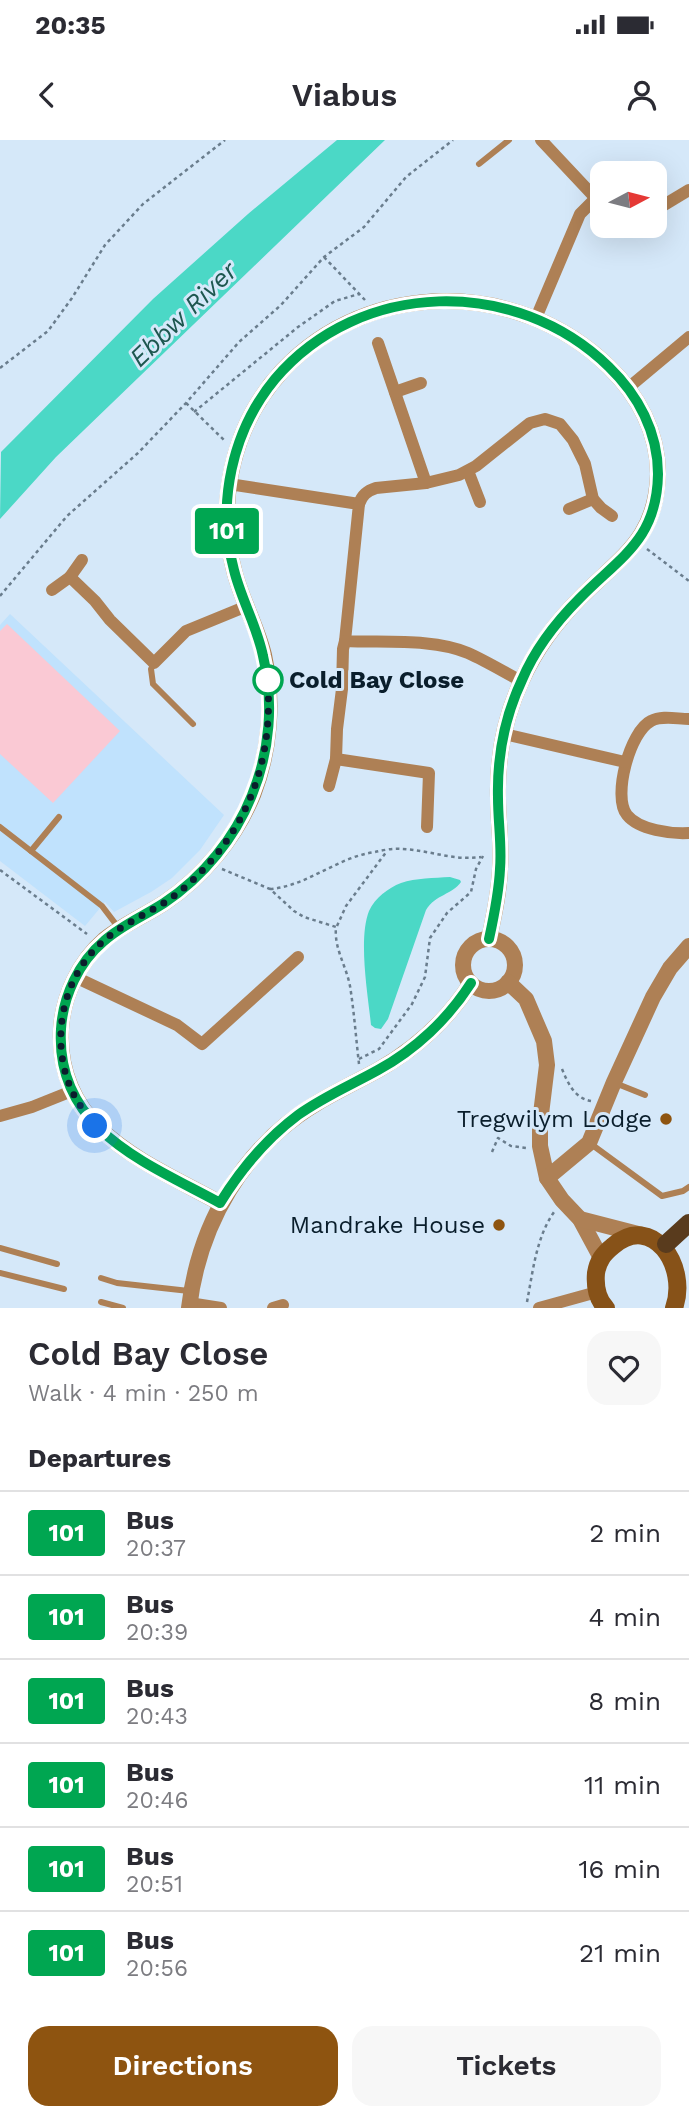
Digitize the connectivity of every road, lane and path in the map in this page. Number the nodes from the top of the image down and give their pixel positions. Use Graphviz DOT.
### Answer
graph roads {
  1 [pos="225,140"];
  2 [pos="453,140"];
  3 [pos="509,140"];
  4 [pos="541,140"];
  5 [pos="480,164"];
  6 [pos="689,190"];
  7 [pos="590,193"];
  8 [pos="667,203"];
  9 [pos="590,207"];
  10 [pos="324,257"];
  11 [pos="359,294"];
  12 [pos="375,312"];
  13 [pos="536,318"];
  14 [pos="689,337"];
  15 [pos="378,343"];
  16 [pos="0,368"];
  17 [pos="421,383"];
  18 [pos="628,388"];
  19 [pos="395,392"];
  20 [pos="186,403"];
  21 [pos="194,412"];
  22 [pos="236,451"];
  23 [pos="468,471"];
  24 [pos="426,483"];
  25 [pos="229,484"];
  26 [pos="593,499"];
  27 [pos="480,502"];
  28 [pos="359,504"];
  29 [pos="569,509"];
  30 [pos="612,516"];
  31 [pos="637,541"];
  32 [pos="82,560"];
  33 [pos="70,577"];
  34 [pos="689,581"];
  35 [pos="52,590"];
  36 [pos="0,596"];
  37 [pos="247,606"];
  38 [pos="345,641"];
  39 [pos="154,663"];
  40 [pos="521,681"];
  41 [pos="689,719"];
  42 [pos="193,724"];
  43 [pos="504,734"];
  44 [pos="336,759"];
  45 [pos="625,762"];
  46 [pos="329,786"];
  47 [pos="59,817"];
  48 [pos="0,827"];
  49 [pos="427,827"];
  50 [pos="689,833"];
  51 [pos="500,839"];
  52 [pos="31,851"];
  53 [pos="387,851"];
  54 [pos="483,856"];
  55 [pos="210,863"];
  56 [pos="0,870"];
  57 [pos="270,889"];
  58 [pos="337,927"];
  59 [pos="118,929"];
  60 [pos="489,939"];
  61 [pos="100,944"];
  62 [pos="689,946"];
  63 [pos="298,957"];
  64 [pos="75,977"];
  65 [pos="508,982"];
  66 [pos="471,983"];
  67 [pos="545,1051"];
  68 [pos="358,1059"];
  69 [pos="360,1079"];
  70 [pos="611,1090"];
  71 [pos="72,1091"];
  72 [pos="645,1095"];
  73 [pos="0,1116"];
  74 [pos="589,1143"];
  75 [pos="540,1146"];
  76 [pos="492,1152"];
  77 [pos="547,1178"];
  78 [pos="689,1186"];
  79 [pos="562,1200"];
  80 [pos="220,1203"];
  81 [pos="580,1219"];
  82 [pos="689,1223"];
  83 [pos="659,1240"];
  84 [pos="0,1248"];
  85 [pos="601,1258"];
  86 [pos="57,1264"];
  87 [pos="0,1273"];
  88 [pos="101,1278"];
  89 [pos="64,1289"];
  90 [pos="687,1292"];
  91 [pos="601,1300"];
  92 [pos="190,1301"];
  93 [pos="101,1302"];
  94 [pos="527,1302"];
  95 [pos="123,1308"];
  96 [pos="220,1308"];
  97 [pos="539,1308"];
  98 [pos="674,1308"];
  1 -- 16 [label="path"];
  2 -- 10 [label="path"];
  3 -- 5 [label="lane"];
  4 -- 7 [label="street"];
  6 -- 8 [label="street"];
  9 -- 13 [label="street"];
  10 -- 11 [label="path"];
  10 -- 20 [label="path"];
  11 -- 12 [label="path"];
  11 -- 21 [label="path"];
  12 -- 13 [label="street"];
  12 -- 22 [label="street"];
  13 -- 18 [label="street"];
  14 -- 18 [label="street"];
  15 -- 19 [label="street"];
  17 -- 19 [label="street"];
  18 -- 31 [label="street"];
  19 -- 24 [label="street"];
  20 -- 21 [label="path"];
  20 -- 36 [label="path"];
  21 -- 22 [label="path"];
  22 -- 25 [label="street"];
  23 -- 24 [label="street"];
  23 -- 26 [label="street"];
  23 -- 27 [label="street"];
  24 -- 28 [label="street"];
  25 -- 28 [label="street"];
  25 -- 37 [label="street"];
  26 -- 29 [label="street"];
  26 -- 30 [label="street"];
  28 -- 38 [label="street"];
  31 -- 34 [label="path"];
  31 -- 40 [label="street"];
  32 -- 33 [label="street"];
  33 -- 35 [label="street"];
  33 -- 39 [label="street"];
  37 -- 39 [label="street"];
  37 -- 55 [label="street"];
  38 -- 40 [label="street"];
  38 -- 44 [label="street"];
  39 -- 42 [label="lane"];
  40 -- 43 [label="street"];
  41 -- 45 [label="street"];
  43 -- 45 [label="street"];
  43 -- 51 [label="street"];
  44 -- 46 [label="street"];
  44 -- 49 [label="street"];
  45 -- 50 [label="street"];
  47 -- 52 [label="lane"];
  48 -- 52 [label="lane"];
  51 -- 54 [label="path"];
  51 -- 60 [label="street"];
  52 -- 59 [label="lane"];
  53 -- 54 [label="path"];
  53 -- 57 [label="path"];
  53 -- 58 [label="path"];
  54 -- 68 [label="path"];
  55 -- 57 [label="path"];
  55 -- 59 [label="street"];
  56 -- 61 [label="path"];
  57 -- 58 [label="path"];
  58 -- 68 [label="path"];
  59 -- 61 [label="street"];
  60 -- 65 [label="street"];
  60 -- 66 [label="street"];
  61 -- 64 [label="street"];
  62 -- 70 [label="street"];
  63 -- 64 [label="street"];
  64 -- 71 [label="street"];
  65 -- 66 [label="street"];
  65 -- 67 [label="street"];
  66 -- 69 [label="street"];
  67 -- 70 [label="path"];
  67 -- 75 [label="street"];
  68 -- 69 [label="path"];
  69 -- 80 [label="street"];
  70 -- 72 [label="lane"];
  70 -- 74 [label="street"];
  71 -- 73 [label="street"];
  71 -- 80 [label="street"];
  74 -- 77 [label="street"];
  74 -- 78 [label="lane"];
  75 -- 76 [label="path"];
  75 -- 77 [label="street"];
  77 -- 79 [label="street"];
  79 -- 81 [label="street"];
  79 -- 94 [label="path"];
  80 -- 92 [label="street"];
  81 -- 83 [label="street"];
  81 -- 85 [label="street"];
  82 -- 83 [label="main road"];
  83 -- 85 [label="main road"];
  83 -- 90 [label="main road"];
  84 -- 86 [label="lane"];
  85 -- 91 [label="main road"];
  87 -- 89 [label="lane"];
  88 -- 92 [label="lane"];
  90 -- 98 [label="main road"];
  91 -- 97 [label="street"];
  92 -- 96 [label="street"];
  93 -- 95 [label="lane"];
}
